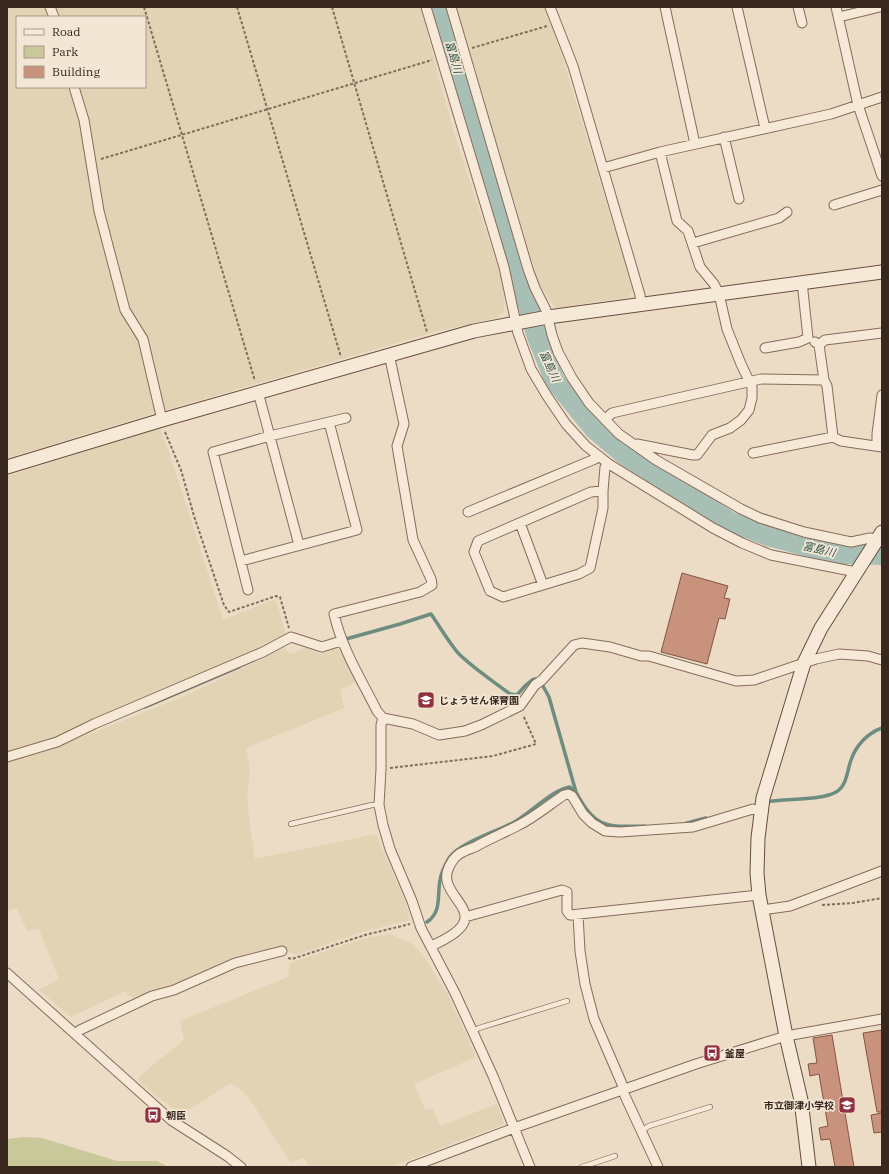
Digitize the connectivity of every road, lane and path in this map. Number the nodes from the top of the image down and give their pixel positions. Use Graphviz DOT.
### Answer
graph roads {
  1 [pos="144,7"];
  2 [pos="237,7"];
  3 [pos="332,7"];
  4 [pos="426,7"];
  5 [pos="451,7"];
  6 [pos="550,7"];
  7 [pos="665,7"];
  8 [pos="737,7"];
  9 [pos="798,7"];
  10 [pos="836,7"];
  11 [pos="880,7"];
  12 [pos="839,17"];
  13 [pos="556,23"];
  14 [pos="802,23"];
  15 [pos="464,51"];
  16 [pos="441,58"];
  17 [pos="354,83"];
  18 [pos="74,88"];
  19 [pos="882,97"];
  20 [pos="858,105"];
  21 [pos="268,109"];
  22 [pos="765,128"];
  23 [pos="182,134"];
  24 [pos="724,137"];
  25 [pos="695,144"];
  26 [pos="660,152"];
  27 [pos="92,160"];
  28 [pos="603,168"];
  29 [pos="882,176"];
  30 [pos="882,190"];
  31 [pos="739,199"];
  32 [pos="834,205"];
  33 [pos="788,212"];
  34 [pos="693,243"];
  35 [pos="882,272"];
  36 [pos="802,282"];
  37 [pos="719,294"];
  38 [pos="641,304"];
  39 [pos="545,318"];
  40 [pos="518,323"];
  41 [pos="882,333"];
  42 [pos="808,338"];
  43 [pos="430,343"];
  44 [pos="819,344"];
  45 [pos="765,348"];
  46 [pos="389,354"];
  47 [pos="345,368"];
  48 [pos="824,380"];
  49 [pos="750,381"];
  50 [pos="258,392"];
  51 [pos="882,395"];
  52 [pos="346,418"];
  53 [pos="162,420"];
  54 [pos="605,420"];
  55 [pos="329,422"];
  56 [pos="270,436"];
  57 [pos="833,437"];
  58 [pos="633,445"];
  59 [pos="879,446"];
  60 [pos="753,453"];
  61 [pos="599,456"];
  62 [pos="609,464"];
  63 [pos="7,467"];
  64 [pos="603,491"];
  65 [pos="468,512"];
  66 [pos="520,523"];
  67 [pos="878,538"];
  68 [pos="299,545"];
  69 [pos="241,561"];
  70 [pos="858,569"];
  71 [pos="543,585"];
  72 [pos="248,590"];
  73 [pos="292,637"];
  74 [pos="341,641"];
  75 [pos="882,660"];
  76 [pos="804,663"];
  77 [pos="520,706"];
  78 [pos="383,718"];
  79 [pos="7,757"];
  80 [pos="381,769"];
  81 [pos="379,805"];
  82 [pos="761,811"];
  83 [pos="291,824"];
  84 [pos="882,871"];
  85 [pos="759,895"];
  86 [pos="882,898"];
  87 [pos="815,906"];
  88 [pos="762,910"];
  89 [pos="578,915"];
  90 [pos="465,917"];
  91 [pos="419,922"];
  92 [pos="431,946"];
  93 [pos="282,951"];
  94 [pos="7,973"];
  95 [pos="567,1001"];
  96 [pos="882,1019"];
  97 [pos="473,1031"];
  98 [pos="76,1034"];
  99 [pos="786,1036"];
  100 [pos="623,1090"];
  101 [pos="710,1107"];
  102 [pos="514,1128"];
  103 [pos="641,1131"];
  104 [pos="615,1156"];
  105 [pos="241,1167"];
  106 [pos="411,1167"];
  107 [pos="530,1167"];
  108 [pos="582,1167"];
  109 [pos="658,1167"];
  110 [pos="809,1167"];
  1 -- 23 [label="path"];
  2 -- 21 [label="path"];
  3 -- 17 [label="path"];
  4 -- 16 [label="street"];
  5 -- 15 [label="street"];
  6 -- 13 [label="street"];
  7 -- 25 [label="street"];
  8 -- 22 [label="street"];
  9 -- 14 [label="street"];
  10 -- 12 [label="street"];
  11 -- 12 [label="street"];
  12 -- 20 [label="street"];
  13 -- 15 [label="path"];
  13 -- 28 [label="street"];
  15 -- 39 [label="street"];
  16 -- 17 [label="path"];
  16 -- 40 [label="street"];
  17 -- 21 [label="path"];
  17 -- 43 [label="path"];
  18 -- 27 [label="street"];
  19 -- 20 [label="street"];
  20 -- 22 [label="street"];
  20 -- 29 [label="street"];
  21 -- 23 [label="path"];
  21 -- 47 [label="path"];
  22 -- 24 [label="street"];
  23 -- 27 [label="path"];
  23 -- 50 [label="path"];
  24 -- 25 [label="street"];
  24 -- 31 [label="street"];
  25 -- 26 [label="street"];
  26 -- 28 [label="street"];
  26 -- 34 [label="street"];
  27 -- 53 [label="street"];
  28 -- 38 [label="street"];
  30 -- 32 [label="street"];
  33 -- 34 [label="street"];
  34 -- 37 [label="street"];
  35 -- 36 [label="street"];
  36 -- 37 [label="street"];
  36 -- 42 [label="street"];
  37 -- 38 [label="street"];
  37 -- 49 [label="street"];
  38 -- 39 [label="street"];
  39 -- 40 [label="street"];
  39 -- 54 [label="street"];
  40 -- 43 [label="street"];
  40 -- 61 [label="street"];
  41 -- 44 [label="street"];
  42 -- 44 [label="street"];
  42 -- 45 [label="street"];
  43 -- 46 [label="street"];
  44 -- 48 [label="street"];
  46 -- 47 [label="street"];
  46 -- 74 [label="street"];
  47 -- 50 [label="street"];
  48 -- 49 [label="street"];
  48 -- 57 [label="street"];
  49 -- 54 [label="street"];
  49 -- 58 [label="street"];
  50 -- 53 [label="street"];
  50 -- 56 [label="street"];
  51 -- 59 [label="street"];
  52 -- 55 [label="street"];
  53 -- 63 [label="street"];
  53 -- 73 [label="path"];
  54 -- 58 [label="street"];
  55 -- 56 [label="street"];
  55 -- 68 [label="street"];
  56 -- 68 [label="street"];
  56 -- 69 [label="street"];
  57 -- 59 [label="street"];
  57 -- 60 [label="street"];
  58 -- 67 [label="street"];
  61 -- 62 [label="street"];
  61 -- 65 [label="street"];
  62 -- 64 [label="street"];
  62 -- 70 [label="street"];
  64 -- 66 [label="street"];
  64 -- 71 [label="street"];
  66 -- 71 [label="street"];
  66 -- 71 [label="street"];
  67 -- 70 [label="street"];
  68 -- 69 [label="street"];
  69 -- 72 [label="street"];
  70 -- 76 [label="street"];
  73 -- 74 [label="street"];
  73 -- 79 [label="street"];
  74 -- 78 [label="street"];
  75 -- 76 [label="street"];
  76 -- 77 [label="street"];
  76 -- 82 [label="street"];
  77 -- 78 [label="street"];
  77 -- 80 [label="path"];
  78 -- 80 [label="street"];
  80 -- 81 [label="street"];
  81 -- 83 [label="lane"];
  81 -- 91 [label="street"];
  82 -- 85 [label="street"];
  82 -- 90 [label="street"];
  84 -- 88 [label="street"];
  85 -- 88 [label="street"];
  85 -- 89 [label="street"];
  86 -- 87 [label="path"];
  88 -- 99 [label="street"];
  89 -- 90 [label="street"];
  89 -- 100 [label="street"];
  90 -- 92 [label="street"];
  91 -- 92 [label="street"];
  91 -- 93 [label="path"];
  92 -- 97 [label="street"];
  93 -- 98 [label="street"];
  94 -- 98 [label="street"];
  95 -- 97 [label="lane"];
  96 -- 99 [label="street"];
  97 -- 102 [label="street"];
  98 -- 105 [label="street"];
  99 -- 100 [label="street"];
  99 -- 110 [label="street"];
  100 -- 102 [label="street"];
  100 -- 103 [label="street"];
  101 -- 103 [label="lane"];
  102 -- 106 [label="street"];
  102 -- 107 [label="street"];
  103 -- 109 [label="street"];
  104 -- 108 [label="lane"];
}
